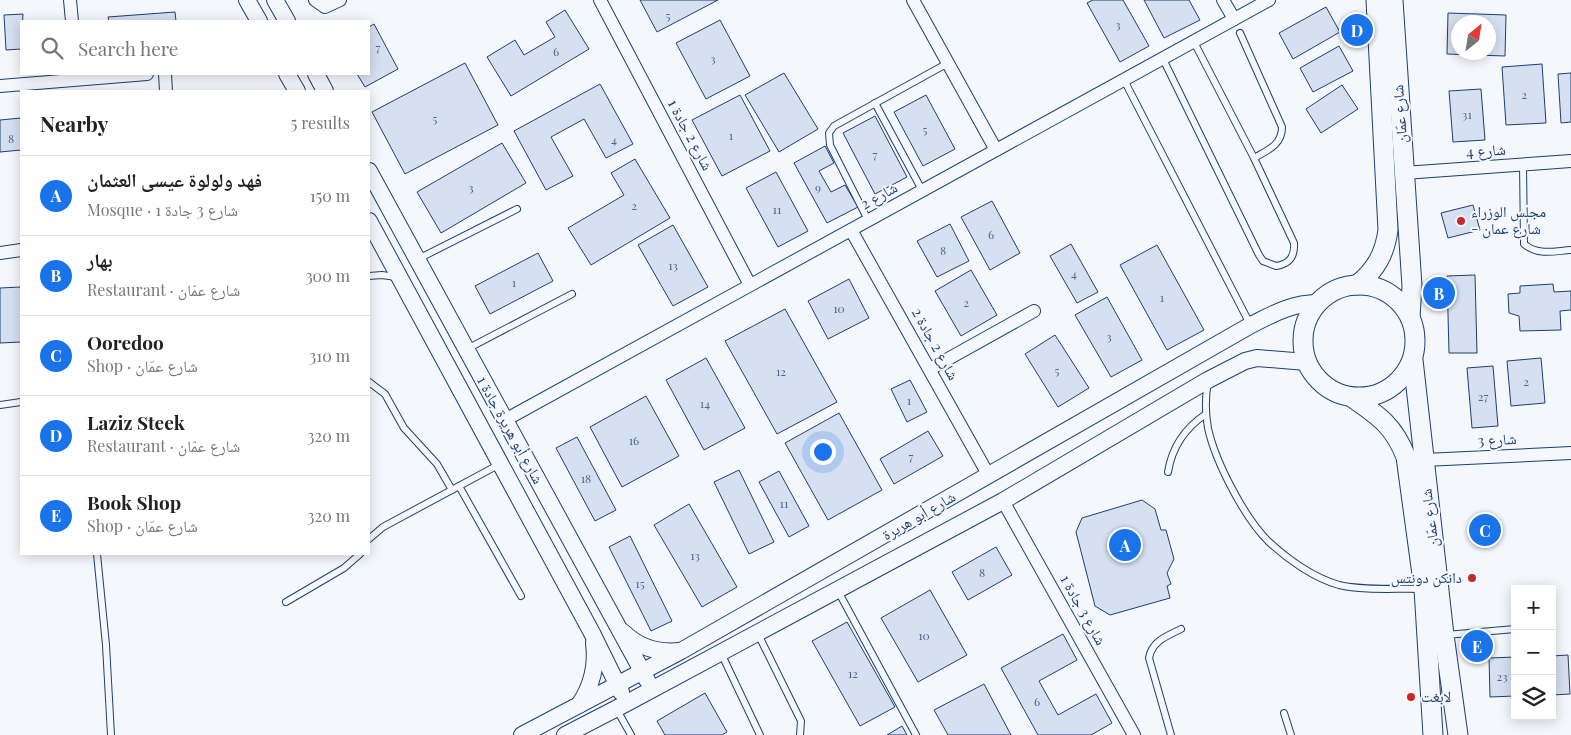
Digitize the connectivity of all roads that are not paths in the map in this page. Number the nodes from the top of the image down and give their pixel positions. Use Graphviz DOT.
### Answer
graph roads {
  1 [pos="70,0"];
  2 [pos="247,0"];
  3 [pos="275,0"];
  4 [pos="315,0"];
  5 [pos="340,0"];
  6 [pos="600,0"];
  7 [pos="913,0"];
  8 [pos="1223,0"];
  9 [pos="1269,0"];
  10 [pos="1376,0"];
  11 [pos="1393,0"];
  12 [pos="1234,19"];
  13 [pos="72,20"];
  14 [pos="257,20"];
  15 [pos="286,20"];
  16 [pos="1240,33"];
  17 [pos="1194,42"];
  18 [pos="1163,59"];
  19 [pos="948,63"];
  20 [pos="123,75"];
  21 [pos="165,75"];
  22 [pos="288,75"];
  23 [pos="317,75"];
  24 [pos="77,77"];
  25 [pos="1124,80"];
  26 [pos="0,86"];
  27 [pos="166,90"];
  28 [pos="296,90"];
  29 [pos="324,90"];
  30 [pos="875,103"];
  31 [pos="996,150"];
  32 [pos="1254,158"];
  33 [pos="1571,161"];
  34 [pos="1523,164"];
  35 [pos="370,173"];
  36 [pos="1404,173"];
  37 [pos="922,190"];
  38 [pos="517,209"];
  39 [pos="868,220"];
  40 [pos="370,222"];
  41 [pos="851,230"];
  42 [pos="20,250"];
  43 [pos="1571,250"];
  44 [pos="0,253"];
  45 [pos="417,260"];
  46 [pos="370,276"];
  47 [pos="400,277"];
  48 [pos="750,285"];
  49 [pos="1357,285"];
  50 [pos="572,294"];
  51 [pos="1317,303"];
  52 [pos="1034,311"];
  53 [pos="1410,317"];
  54 [pos="1251,325"];
  55 [pos="466,349"];
  56 [pos="1413,360"];
  57 [pos="1306,362"];
  58 [pos="930,369"];
  59 [pos="1208,380"];
  60 [pos="370,383"];
  61 [pos="1353,398"];
  62 [pos="20,402"];
  63 [pos="0,404"];
  64 [pos="1206,414"];
  65 [pos="504,420"];
  66 [pos="1571,453"];
  67 [pos="1424,460"];
  68 [pos="500,463"];
  69 [pos="1168,472"];
  70 [pos="989,476"];
  71 [pos="459,486"];
  72 [pos="452,490"];
  73 [pos="1003,501"];
  74 [pos="370,538"];
  75 [pos="97,555"];
  76 [pos="359,555"];
  77 [pos="1424,589"];
  78 [pos="838,590"];
  79 [pos="521,596"];
  80 [pos="286,602"];
  81 [pos="618,628"];
  82 [pos="1181,629"];
  83 [pos="1511,629"];
  84 [pos="758,632"];
  85 [pos="592,633"];
  86 [pos="1444,635"];
  87 [pos="681,651"];
  88 [pos="721,652"];
  89 [pos="642,672"];
  90 [pos="618,683"];
  91 [pos="651,689"];
  92 [pos="578,705"];
  93 [pos="621,706"];
  94 [pos="1284,713"];
  95 [pos="111,735"];
  96 [pos="522,735"];
  97 [pos="564,735"];
  98 [pos="631,735"];
  99 [pos="760,735"];
  100 [pos="800,735"];
  101 [pos="916,735"];
  102 [pos="1134,735"];
  103 [pos="1171,735"];
  104 [pos="1291,735"];
  105 [pos="1433,735"];
  106 [pos="1458,735"];
  1 -- 13 [label="street"];
  2 -- 14 [label="street"];
  3 -- 15 [label="street"];
  4 -- 5 [label="street"];
  6 -- 48 [label="street, شارع 2 جادة 1"];
  7 -- 19 [label="street"];
  8 -- 12 [label="street"];
  9 -- 12 [label="street, شارع 2"];
  10 -- 49 [label="main road, شارع عمّان"];
  11 -- 36 [label="main road, شارع عمّان"];
  12 -- 17 [label="street, شارع 2"];
  16 -- 32 [label="lane"];
  17 -- 18 [label="street, شارع 2"];
  17 -- 32 [label="lane"];
  18 -- 25 [label="street, شارع 2"];
  18 -- 32 [label="lane"];
  19 -- 30 [label="lane"];
  19 -- 31 [label="street"];
  20 -- 24 [label="street"];
  21 -- 27 [label="street"];
  22 -- 28 [label="street"];
  23 -- 29 [label="street"];
  24 -- 26 [label="street"];
  25 -- 31 [label="street, شارع 2"];
  25 -- 54 [label="lane"];
  30 -- 37 [label="lane"];
  30 -- 39 [label="lane"];
  31 -- 37 [label="street, شارع 2"];
  33 -- 34 [label="street, شارع 4"];
  34 -- 36 [label="street, شارع 4"];
  34 -- 43 [label="lane"];
  35 -- 45 [label="street, شارع أبو هريرة جادة 1"];
  36 -- 53 [label="main road, شارع عمّان"];
  37 -- 39 [label="street, شارع 2"];
  38 -- 45 [label="lane"];
  39 -- 41 [label="street, شارع 2"];
  40 -- 47 [label="street, شارع أبو هريرة جادة 1"];
  41 -- 48 [label="street, شارع 2"];
  41 -- 58 [label="street, شارع 2 جادة 2"];
  42 -- 44 [label="street"];
  45 -- 55 [label="street, شارع أبو هريرة جادة 1"];
  46 -- 47 [label="lane"];
  47 -- 68 [label="street, شارع أبو هريرة جادة 1"];
  48 -- 65 [label="street, شارع 2"];
  49 -- 51 [label="main road"];
  49 -- 53 [label="main road"];
  50 -- 55 [label="lane"];
  51 -- 54 [label="street, شارع أبو هريرة"];
  51 -- 57 [label="main road"];
  52 -- 58 [label="street"];
  53 -- 56 [label="main road"];
  54 -- 70 [label="street, شارع أبو هريرة"];
  55 -- 65 [label="street, شارع أبو هريرة جادة 1"];
  56 -- 61 [label="main road"];
  56 -- 67 [label="main road, شارع عمّان"];
  57 -- 59 [label="street, شارع أبو هريرة"];
  57 -- 61 [label="main road"];
  58 -- 70 [label="street, شارع 2 جادة 2"];
  59 -- 64 [label="lane"];
  59 -- 73 [label="street, شارع أبو هريرة"];
  60 -- 72 [label="lane"];
  61 -- 77 [label="main road, شارع عمّان"];
  62 -- 63 [label="lane"];
  64 -- 69 [label="lane"];
  64 -- 77 [label="lane"];
  65 -- 81 [label="street, شارع أبو هريرة جادة 1"];
  66 -- 67 [label="street, شارع 3"];
  67 -- 86 [label="main road, شارع عمّان"];
  68 -- 71 [label="lane"];
  68 -- 85 [label="street, شارع أبو هريرة جادة 1"];
  70 -- 87 [label="street, شارع أبو هريرة"];
  71 -- 72 [label="lane"];
  71 -- 79 [label="lane"];
  72 -- 74 [label="lane"];
  73 -- 78 [label="street, شارع أبو هريرة"];
  73 -- 102 [label="street, شارع 3 جادة 1"];
  75 -- 95 [label="lane"];
  76 -- 80 [label="lane"];
  77 -- 105 [label="main road, شارع عمّان"];
  78 -- 84 [label="street, شارع أبو هريرة"];
  78 -- 101 [label="lane"];
  81 -- 87 [label="street"];
  81 -- 89 [label="street, شارع أبو هريرة جادة 1"];
  82 -- 103 [label="lane"];
  83 -- 86 [label="lane"];
  84 -- 88 [label="street, شارع أبو هريرة"];
  84 -- 100 [label="lane"];
  85 -- 90 [label="street, شارع أبو هريرة جادة 1"];
  85 -- 92 [label="street"];
  86 -- 106 [label="main road, شارع عمّان"];
  87 -- 89 [label="street, شارع أبو هريرة"];
  88 -- 91 [label="street, شارع أبو هريرة"];
  88 -- 99 [label="lane"];
  89 -- 90 [label="street, شارع أبو هريرة"];
  89 -- 91 [label="street, شارع أبو هريرة جادة 1"];
  90 -- 92 [label="street, شارع أبو هريرة"];
  90 -- 93 [label="street, شارع أبو هريرة جادة 1"];
  91 -- 93 [label="street, شارع أبو هريرة"];
  92 -- 96 [label="street, شارع أبو هريرة"];
  93 -- 97 [label="street, شارع أبو هريرة"];
  93 -- 98 [label="lane"];
  94 -- 104 [label="lane"];
}
